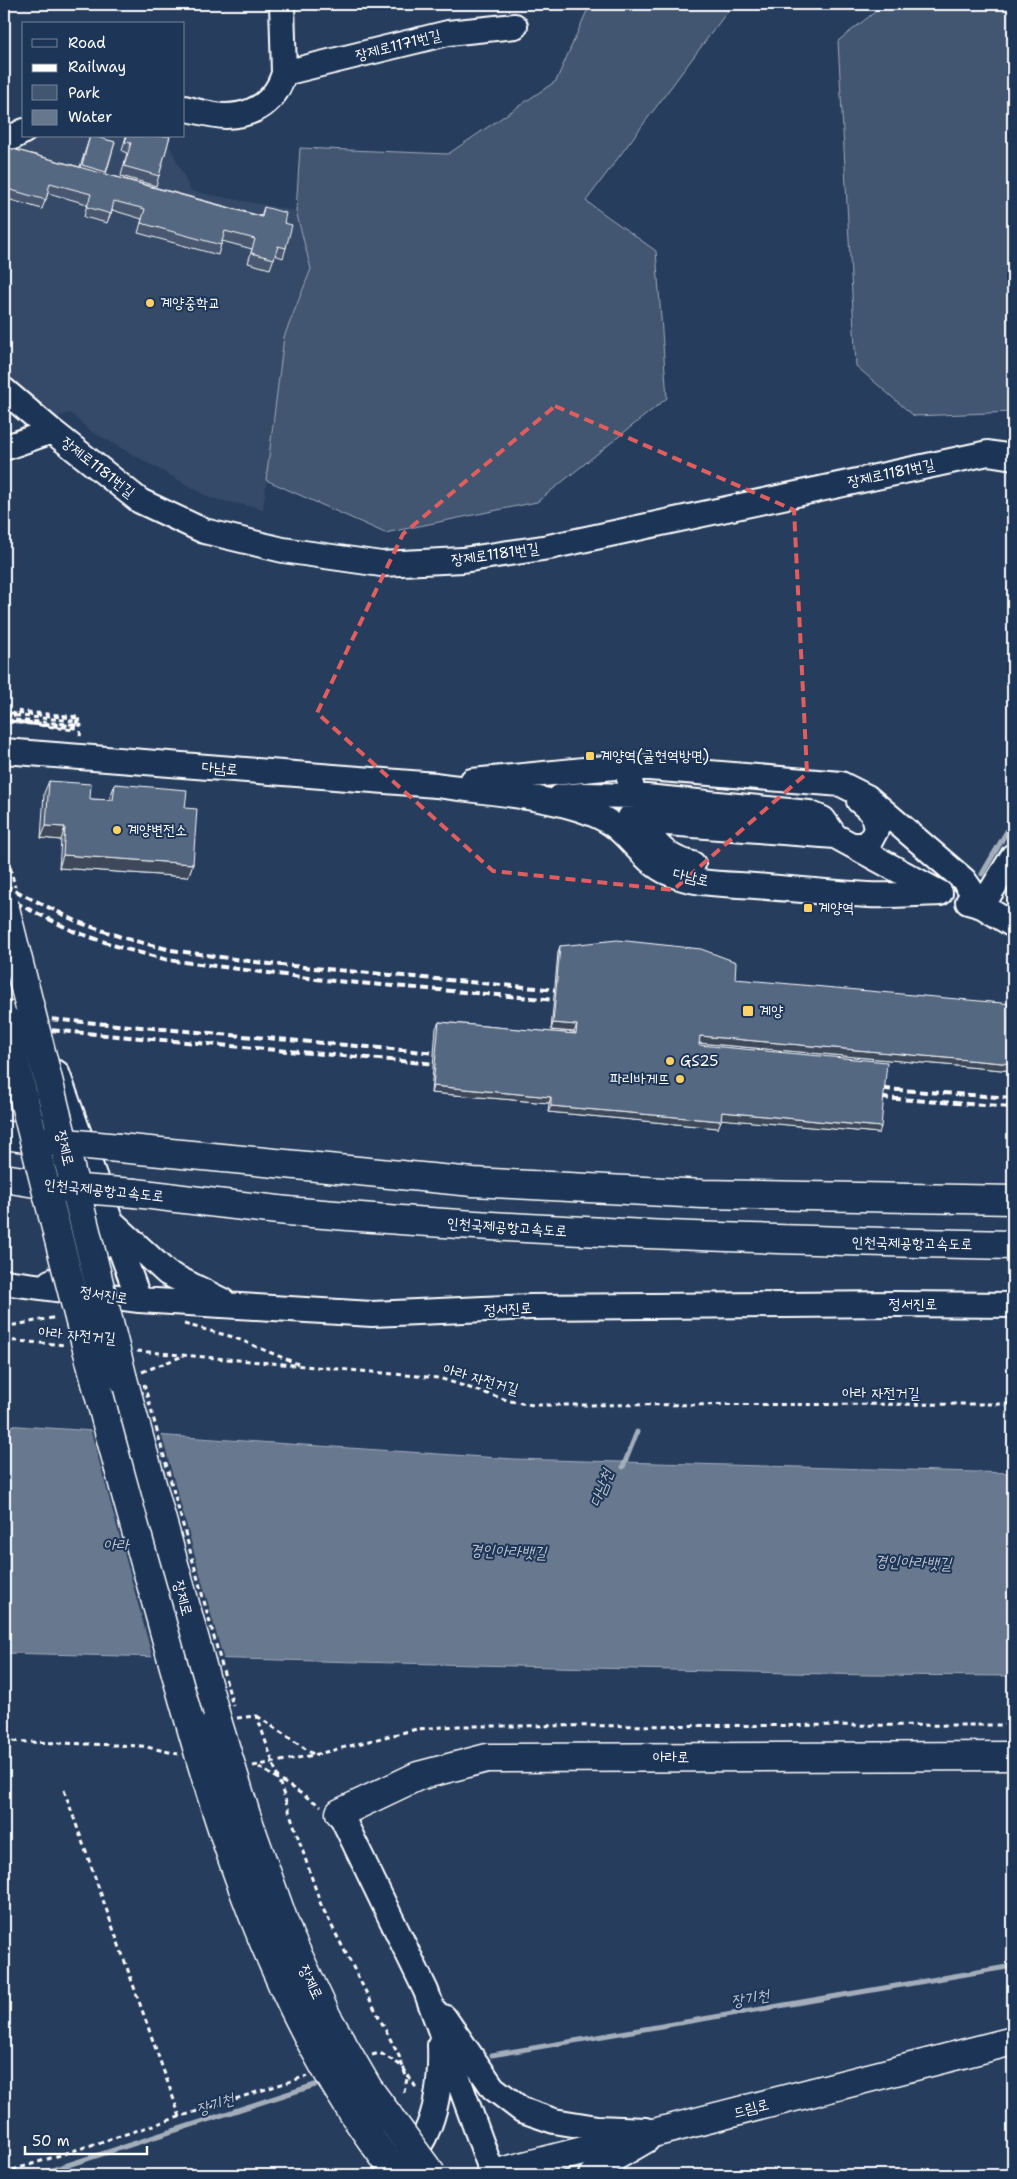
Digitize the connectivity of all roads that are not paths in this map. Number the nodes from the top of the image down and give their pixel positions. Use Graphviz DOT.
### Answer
graph roads {
  1 [pos="282,4"];
  2 [pos="515,26"];
  3 [pos="284,73"];
  4 [pos="185,108"];
  5 [pos="22,132"];
  6 [pos="4,142"];
  7 [pos="4,390"];
  8 [pos="52,431"];
  9 [pos="4,448"];
  10 [pos="1013,457"];
  11 [pos="9,751"];
  12 [pos="626,766"];
  13 [pos="841,784"];
  14 [pos="436,785"];
  15 [pos="636,796"];
  16 [pos="536,800"];
  17 [pos="589,811"];
  18 [pos="642,819"];
  19 [pos="911,835"];
  20 [pos="844,841"];
  21 [pos="1013,856"];
  22 [pos="902,880"];
  23 [pos="940,893"];
  24 [pos="870,895"];
  25 [pos="10,896"];
  26 [pos="982,906"];
  27 [pos="1013,925"];
  28 [pos="4,933"];
  29 [pos="15,988"];
  30 [pos="4,1018"];
  31 [pos="4,1135"];
  32 [pos="4,1178"];
  33 [pos="1013,1200"];
  34 [pos="113,1223"];
  35 [pos="1013,1245"];
  36 [pos="4,1282"];
  37 [pos="42,1285"];
  38 [pos="138,1300"];
  39 [pos="1013,1305"];
  40 [pos="231,1306"];
  41 [pos="1013,1756"];
  42 [pos="340,1814"];
  43 [pos="426,1991"];
  44 [pos="440,2031"];
  45 [pos="1013,2041"];
  46 [pos="663,2130"];
  47 [pos="397,2175"];
  48 [pos="432,2175"];
  49 [pos="492,2175"];
  50 [pos="591,2175"];
  1 -- 3 [label="street"];
  2 -- 3 [label="street, 장제로1171번길"];
  3 -- 4 [label="street"];
  5 -- 6 [label="street"];
  7 -- 8 [label="street"];
  8 -- 9 [label="street, 장제로1181번길"];
  8 -- 10 [label="street, 장제로1181번길"];
  11 -- 14 [label="street, 다남로"];
  12 -- 13 [label="street, 다남로"];
  12 -- 14 [label="street, 다남로"];
  12 -- 15 [label="street, 다남로"];
  13 -- 19 [label="street, 다남로"];
  13 -- 20 [label="street"];
  14 -- 16 [label="street, 다남로"];
  15 -- 16 [label="street"];
  15 -- 18 [label="street, 다남로"];
  15 -- 20 [label="street"];
  16 -- 17 [label="street, 다남로"];
  17 -- 18 [label="street"];
  17 -- 24 [label="street, 다남로"];
  18 -- 20 [label="street"];
  18 -- 22 [label="street, 다남로"];
  19 -- 22 [label="street"];
  19 -- 26 [label="street, 다남로"];
  20 -- 22 [label="street"];
  21 -- 26 [label="street"];
  22 -- 23 [label="street, 다남로"];
  22 -- 24 [label="street"];
  23 -- 24 [label="street, 다남로"];
  23 -- 26 [label="street, 다남로"];
  25 -- 48 [label="main road, 장제로, bridge"];
  26 -- 27 [label="street, 다남로"];
  28 -- 29 [label="street, 장제로"];
  29 -- 34 [label="street, 장제로"];
  30 -- 47 [label="main road, 장제로, bridge"];
  31 -- 33 [label="main road, bridge"];
  32 -- 35 [label="main road, 인천국제공항고속도로, bridge"];
  34 -- 37 [label="street"];
  34 -- 38 [label="street, 장제로"];
  34 -- 40 [label="street"];
  36 -- 37 [label="street, 정서진로"];
  37 -- 38 [label="street, 정서진로"];
  38 -- 40 [label="street, 정서진로"];
  39 -- 40 [label="street, 정서진로"];
  41 -- 42 [label="main road, 아라로"];
  42 -- 43 [label="street"];
  43 -- 44 [label="street"];
  43 -- 46 [label="street"];
  44 -- 47 [label="street"];
  44 -- 49 [label="street"];
  45 -- 46 [label="main road, 드림로"];
  46 -- 49 [label="main road, 드림로"];
  46 -- 50 [label="street"];
}
